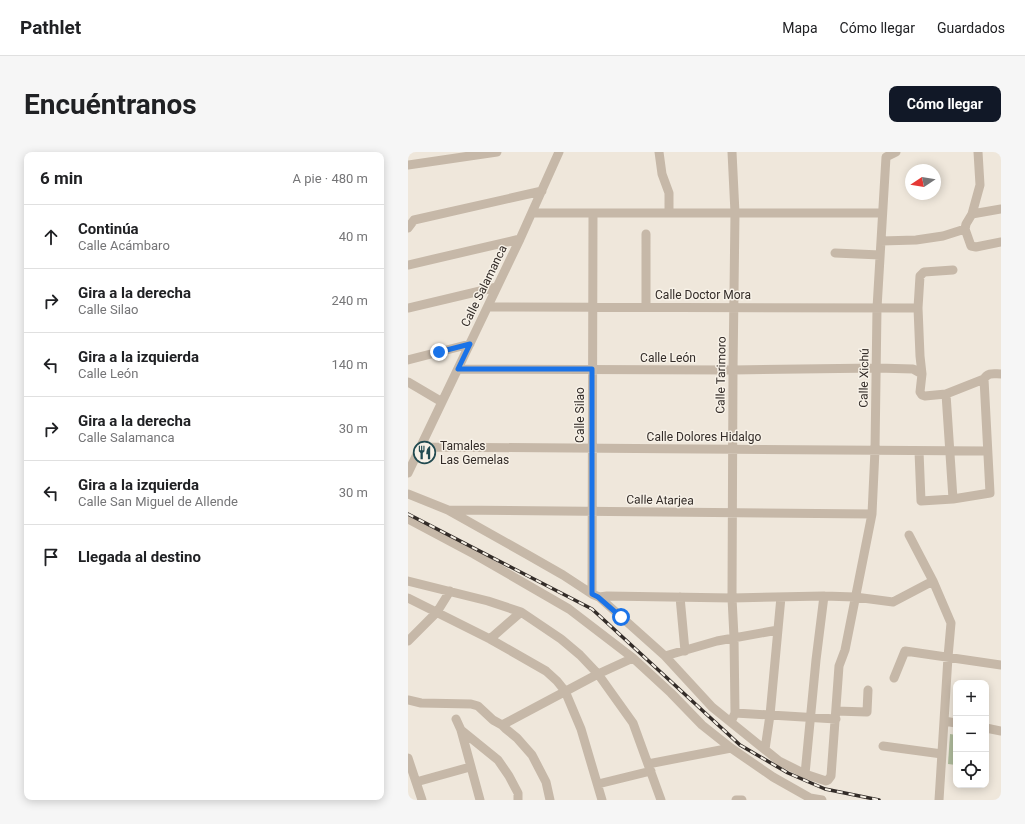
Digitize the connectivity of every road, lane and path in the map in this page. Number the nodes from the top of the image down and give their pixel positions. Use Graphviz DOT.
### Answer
graph roads {
  1 [pos="430,152"];
  2 [pos="498,152"];
  3 [pos="559,152"];
  4 [pos="659,152"];
  5 [pos="732,152"];
  6 [pos="896,152"];
  7 [pos="978,152"];
  8 [pos="432,162"];
  9 [pos="408,165"];
  10 [pos="542,191"];
  11 [pos="1001,209"];
  12 [pos="532,213"];
  13 [pos="592,213"];
  14 [pos="669,213"];
  15 [pos="735,213"];
  16 [pos="882,214"];
  17 [pos="972,214"];
  18 [pos="408,228"];
  19 [pos="965,229"];
  20 [pos="646,234"];
  21 [pos="520,239"];
  22 [pos="881,241"];
  23 [pos="1001,242"];
  24 [pos="834,254"];
  25 [pos="880,255"];
  26 [pos="408,264"];
  27 [pos="952,270"];
  28 [pos="497,287"];
  29 [pos="488,307"];
  30 [pos="592,307"];
  31 [pos="646,307"];
  32 [pos="734,307"];
  33 [pos="408,308"];
  34 [pos="877,308"];
  35 [pos="918,308"];
  36 [pos="470,344"];
  37 [pos="408,360"];
  38 [pos="877,368"];
  39 [pos="458,369"];
  40 [pos="592,369"];
  41 [pos="733,370"];
  42 [pos="922,374"];
  43 [pos="1001,374"];
  44 [pos="984,379"];
  45 [pos="408,382"];
  46 [pos="946,394"];
  47 [pos="442,402"];
  48 [pos="420,447"];
  49 [pos="592,448"];
  50 [pos="732,449"];
  51 [pos="875,450"];
  52 [pos="919,451"];
  53 [pos="950,451"];
  54 [pos="987,451"];
  55 [pos="412,455"];
  56 [pos="408,473"];
  57 [pos="408,494"];
  58 [pos="953,499"];
  59 [pos="448,510"];
  60 [pos="592,512"];
  61 [pos="732,513"];
  62 [pos="872,514"];
  63 [pos="408,519"];
  64 [pos="910,535"];
  65 [pos="408,581"];
  66 [pos="933,581"];
  67 [pos="450,591"];
  68 [pos="595,596"];
  69 [pos="824,596"];
  70 [pos="680,597"];
  71 [pos="781,597"];
  72 [pos="855,597"];
  73 [pos="408,598"];
  74 [pos="732,598"];
  75 [pos="437,612"];
  76 [pos="521,612"];
  77 [pos="778,630"];
  78 [pos="734,637"];
  79 [pos="490,639"];
  80 [pos="408,641"];
  81 [pos="685,651"];
  82 [pos="665,656"];
  83 [pos="948,657"];
  84 [pos="634,658"];
  85 [pos="1001,665"];
  86 [pos="598,674"];
  87 [pos="894,678"];
  88 [pos="868,690"];
  89 [pos="565,691"];
  90 [pos="408,700"];
  91 [pos="770,715"];
  92 [pos="836,715"];
  93 [pos="733,718"];
  94 [pos="811,718"];
  95 [pos="456,719"];
  96 [pos="944,721"];
  97 [pos="953,722"];
  98 [pos="502,725"];
  99 [pos="989,729"];
  100 [pos="461,730"];
  101 [pos="1001,731"];
  102 [pos="883,746"];
  103 [pos="731,748"];
  104 [pos="765,749"];
  105 [pos="942,754"];
  106 [pos="408,758"];
  107 [pos="470,767"];
  108 [pos="650,768"];
  109 [pos="805,774"];
  110 [pos="416,782"];
  111 [pos="598,784"];
  112 [pos="810,799"];
  113 [pos="422,800"];
  114 [pos="480,800"];
  115 [pos="518,800"];
  116 [pos="550,800"];
  117 [pos="602,800"];
  118 [pos="661,800"];
  119 [pos="736,800"];
  120 [pos="742,800"];
  121 [pos="822,800"];
  122 [pos="939,800"];
  1 -- 8 [label="street"];
  2 -- 8 [label="street"];
  3 -- 10 [label="street, Calle Salamanca"];
  4 -- 14 [label="street"];
  5 -- 15 [label="street, Calle Tarimoro"];
  6 -- 16 [label="street, Calle Xichú"];
  7 -- 17 [label="street"];
  8 -- 9 [label="street"];
  10 -- 12 [label="street, Calle Salamanca"];
  10 -- 18 [label="street"];
  11 -- 17 [label="street"];
  12 -- 13 [label="street"];
  12 -- 21 [label="street, Calle Salamanca"];
  13 -- 14 [label="street"];
  13 -- 30 [label="street, Calle Silao"];
  14 -- 15 [label="street"];
  15 -- 16 [label="street"];
  15 -- 32 [label="street, Calle Tarimoro"];
  16 -- 22 [label="street, Calle Xichú"];
  17 -- 19 [label="street"];
  19 -- 22 [label="street"];
  19 -- 23 [label="street"];
  20 -- 31 [label="street"];
  21 -- 26 [label="street"];
  21 -- 28 [label="street, Calle Salamanca"];
  22 -- 25 [label="street, Calle Xichú"];
  24 -- 25 [label="street"];
  25 -- 34 [label="street, Calle Xichú"];
  27 -- 35 [label="street"];
  28 -- 29 [label="street, Calle Salamanca"];
  28 -- 33 [label="street"];
  29 -- 30 [label="street, Calle Doctor Mora"];
  29 -- 36 [label="street, Calle Salamanca"];
  30 -- 31 [label="street, Calle Doctor Mora"];
  30 -- 40 [label="street, Calle Silao"];
  31 -- 32 [label="street, Calle Doctor Mora"];
  32 -- 34 [label="street, Calle Doctor Mora"];
  32 -- 41 [label="street, Calle Tarimoro"];
  34 -- 35 [label="street, Calle Doctor Mora"];
  34 -- 38 [label="street, Calle Xichú"];
  35 -- 42 [label="street"];
  36 -- 37 [label="street"];
  36 -- 39 [label="street, Calle Salamanca"];
  38 -- 41 [label="street, Calle León"];
  38 -- 42 [label="street, Calle León"];
  38 -- 51 [label="street, Calle Xichú"];
  39 -- 40 [label="street, Calle León"];
  39 -- 47 [label="street, Calle Salamanca"];
  40 -- 41 [label="street, Calle León"];
  40 -- 49 [label="street, Calle Silao"];
  41 -- 50 [label="street, Calle Tarimoro"];
  42 -- 46 [label="street"];
  43 -- 44 [label="street"];
  44 -- 46 [label="street"];
  44 -- 54 [label="street"];
  45 -- 47 [label="street"];
  46 -- 53 [label="street"];
  47 -- 48 [label="street, Calle Salamanca"];
  48 -- 49 [label="street, Calle Dolores Hidalgo"];
  48 -- 55 [label="street, Calle Salamanca"];
  49 -- 50 [label="street, Calle Dolores Hidalgo"];
  49 -- 60 [label="street, Calle Silao"];
  50 -- 51 [label="street, Calle Dolores Hidalgo"];
  50 -- 61 [label="street, Calle Tarimoro"];
  51 -- 52 [label="street, Calle Dolores Hidalgo"];
  51 -- 62 [label="street, Calle Xichú"];
  52 -- 53 [label="street, Calle Dolores Hidalgo"];
  52 -- 58 [label="street"];
  53 -- 54 [label="street, Calle Dolores Hidalgo"];
  53 -- 58 [label="street"];
  54 -- 58 [label="street"];
  55 -- 56 [label="street, Calle Salamanca"];
  57 -- 59 [label="street"];
  59 -- 60 [label="street, Calle Atarjea"];
  59 -- 68 [label="street"];
  60 -- 61 [label="street, Calle Atarjea"];
  60 -- 68 [label="street, Calle Silao"];
  61 -- 62 [label="street, Calle Atarjea"];
  61 -- 74 [label="street, Calle Tarimoro"];
  62 -- 72 [label="street, Calle Xichú"];
  63 -- 84 [label="street"];
  64 -- 66 [label="street"];
  65 -- 67 [label="street"];
  66 -- 72 [label="street"];
  66 -- 83 [label="street"];
  67 -- 75 [label="street"];
  67 -- 76 [label="street"];
  68 -- 70 [label="street"];
  68 -- 82 [label="street"];
  69 -- 71 [label="street"];
  69 -- 72 [label="street"];
  69 -- 94 [label="street"];
  70 -- 74 [label="street"];
  70 -- 81 [label="street"];
  71 -- 74 [label="street"];
  71 -- 77 [label="street"];
  72 -- 92 [label="street, Calle Xichú"];
  73 -- 75 [label="street"];
  74 -- 78 [label="street, Calle Tarimoro"];
  75 -- 79 [label="street"];
  75 -- 80 [label="street"];
  76 -- 79 [label="street"];
  76 -- 86 [label="street"];
  77 -- 78 [label="street"];
  77 -- 91 [label="street"];
  78 -- 81 [label="street"];
  78 -- 93 [label="street, Calle Tarimoro"];
  79 -- 89 [label="street"];
  81 -- 82 [label="street"];
  82 -- 93 [label="street"];
  83 -- 85 [label="street"];
  83 -- 87 [label="street"];
  83 -- 96 [label="street"];
  84 -- 86 [label="street"];
  84 -- 103 [label="street"];
  86 -- 89 [label="street"];
  86 -- 108 [label="street"];
  88 -- 92 [label="street"];
  89 -- 98 [label="street"];
  89 -- 111 [label="street"];
  90 -- 98 [label="street"];
  91 -- 93 [label="street"];
  91 -- 94 [label="street"];
  91 -- 104 [label="street"];
  92 -- 94 [label="street"];
  92 -- 109 [label="street, Calle Xichú"];
  93 -- 104 [label="street"];
  94 -- 109 [label="street"];
  95 -- 100 [label="street"];
  96 -- 97 [label="street"];
  96 -- 105 [label="street"];
  98 -- 116 [label="street"];
  99 -- 101 [label="street"];
  100 -- 107 [label="street"];
  100 -- 115 [label="street"];
  102 -- 105 [label="street"];
  103 -- 108 [label="street"];
  103 -- 112 [label="street"];
  104 -- 109 [label="street"];
  105 -- 122 [label="street"];
  106 -- 110 [label="street"];
  107 -- 110 [label="street"];
  107 -- 114 [label="street"];
  108 -- 111 [label="street"];
  108 -- 118 [label="street"];
  110 -- 113 [label="street"];
  111 -- 117 [label="street"];
  112 -- 121 [label="street"];
  119 -- 120 [label="street"];
}
